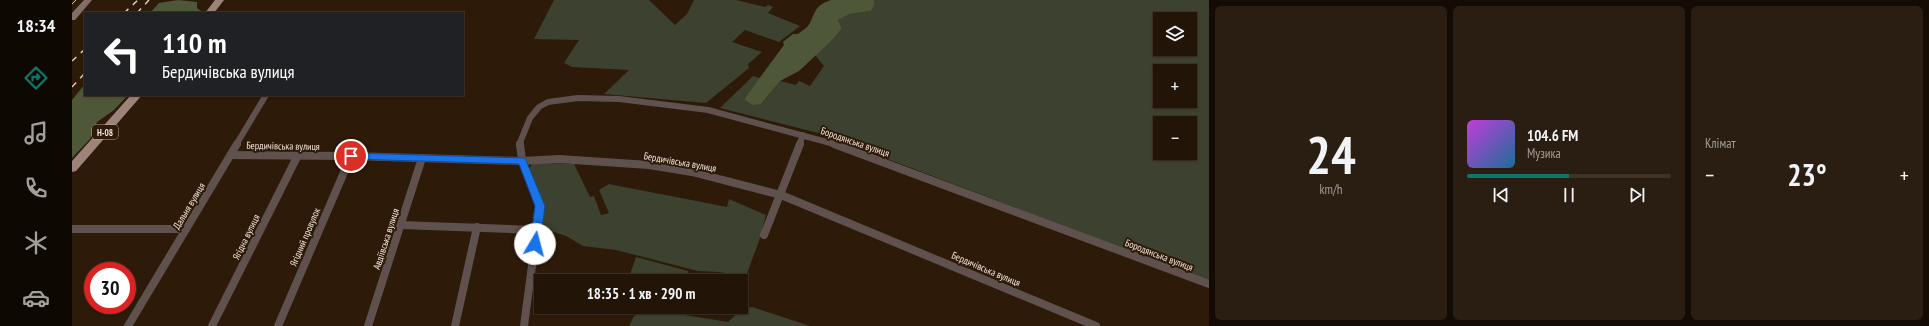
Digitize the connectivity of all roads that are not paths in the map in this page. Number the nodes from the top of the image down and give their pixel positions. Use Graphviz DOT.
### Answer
graph roads {
  1 [pos="88,0"];
  2 [pos="220,0"];
  3 [pos="209,12"];
  4 [pos="72,18"];
  5 [pos="136,96"];
  6 [pos="265,96"];
  7 [pos="803,135"];
  8 [pos="231,155"];
  9 [pos="351,156"];
  10 [pos="297,157"];
  11 [pos="422,158"];
  12 [pos="522,161"];
  13 [pos="72,168"];
  14 [pos="781,195"];
  15 [pos="400,225"];
  16 [pos="477,227"];
  17 [pos="72,229"];
  18 [pos="186,229"];
  19 [pos="537,230"];
  20 [pos="764,235"];
  21 [pos="1209,284"];
  22 [pos="128,326"];
  23 [pos="212,326"];
  24 [pos="278,326"];
  25 [pos="368,326"];
  26 [pos="455,326"];
  27 [pos="524,326"];
  28 [pos="1096,326"];
  1 -- 4 [label="main road"];
  2 -- 3 [label="main road"];
  5 -- 13 [label="main road, Н-08"];
  6 -- 8 [label="street, Дальня вулиця"];
  7 -- 12 [label="street, Бородянська вулиця"];
  7 -- 14 [label="street"];
  7 -- 21 [label="street, Бородянська вулиця"];
  8 -- 10 [label="street, Бердичівська вулиця"];
  8 -- 18 [label="street, Дальня вулиця"];
  9 -- 10 [label="street, Бердичівська вулиця"];
  9 -- 11 [label="street, Бердичівська вулиця"];
  9 -- 24 [label="street, Ягідний провулок"];
  10 -- 23 [label="street, Ягідна вулиця"];
  11 -- 12 [label="street, Бердичівська вулиця"];
  11 -- 15 [label="street, Авдіївська вулиця"];
  12 -- 14 [label="street, Бердичівська вулиця"];
  12 -- 19 [label="street, Бородянська вулиця"];
  14 -- 20 [label="street"];
  14 -- 28 [label="street, Бердичівська вулиця"];
  15 -- 16 [label="street"];
  15 -- 25 [label="street, Авдіївська вулиця"];
  16 -- 19 [label="street"];
  16 -- 26 [label="street"];
  17 -- 18 [label="street"];
  18 -- 22 [label="street, Дальня вулиця"];
  19 -- 27 [label="street, Бородянська вулиця"];
}
